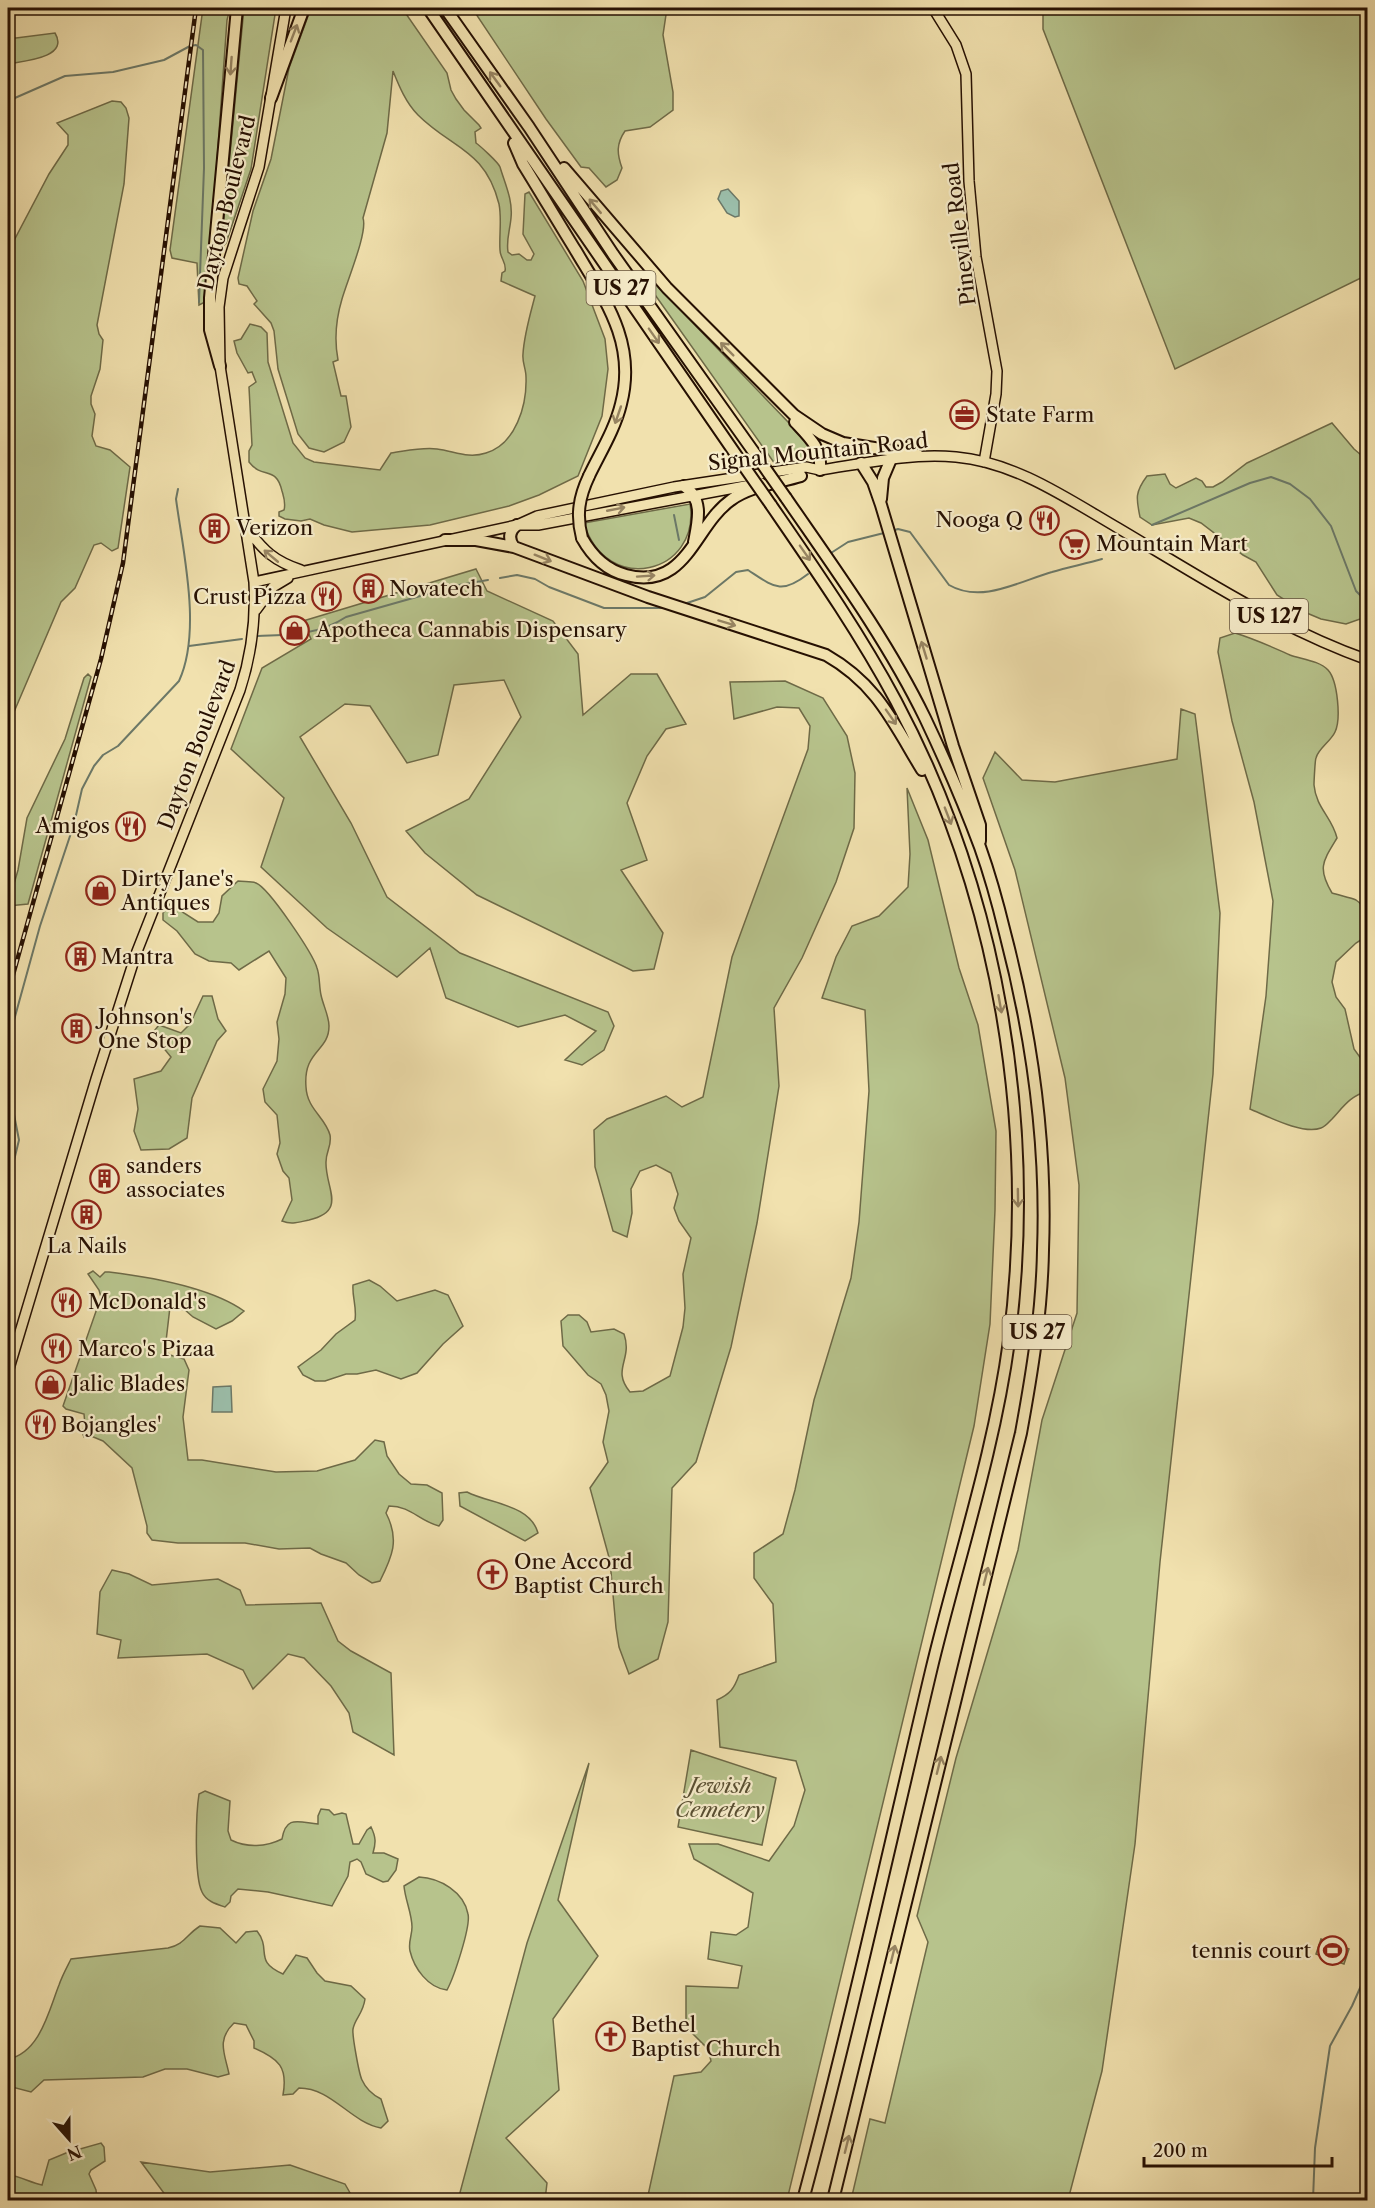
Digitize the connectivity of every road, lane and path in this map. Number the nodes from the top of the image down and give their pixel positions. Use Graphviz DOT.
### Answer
graph roads {
  1 [pos="237,8"];
  2 [pos="286,8"];
  3 [pos="304,8"];
  4 [pos="428,8"];
  5 [pos="445,8"];
  6 [pos="933,8"];
  7 [pos="271,98"];
  8 [pos="501,115"];
  9 [pos="529,126"];
  10 [pos="220,366"];
  11 [pos="745,367"];
  12 [pos="918,455"];
  13 [pos="891,459"];
  14 [pos="984,462"];
  15 [pos="861,463"];
  16 [pos="820,470"];
  17 [pos="801,476"];
  18 [pos="684,486"];
  19 [pos="695,494"];
  20 [pos="881,505"];
  21 [pos="517,525"];
  22 [pos="247,530"];
  23 [pos="446,540"];
  24 [pos="514,547"];
  25 [pos="692,548"];
  26 [pos="304,571"];
  27 [pos="254,582"];
  28 [pos="256,610"];
  29 [pos="1368,660"];
  30 [pos="935,782"];
  31 [pos="980,847"];
  32 [pos="8,1372"];
  33 [pos="803,2200"];
  34 [pos="833,2200"];
  1 -- 10 [label="highway, one-way"];
  2 -- 7 [label="main road, Dayton Boulevard"];
  7 -- 3 [label="highway, one-way"];
  4 -- 8 [label="highway, US 27"];
  9 -- 5 [label="highway, US 27, one-way"];
  6 -- 14 [label="main road, Pineville Road"];
  7 -- 10 [label="main road, Dayton Boulevard"];
  8 -- 25 [label="highway, one-way, bridge"];
  8 -- 30 [label="highway, US 27, one-way, bridge"];
  11 -- 9 [label="highway, one-way"];
  9 -- 31 [label="highway, US 27, bridge"];
  10 -- 22 [label="main road, Dayton Boulevard"];
  11 -- 12 [label="highway"];
  11 -- 16 [label="highway"];
  12 -- 13 [label="main road, Signal Mountain Road / US 127"];
  12 -- 14 [label="main road, Signal Mountain Road / US 127"];
  13 -- 15 [label="main road, Signal Mountain Road / US 127"];
  13 -- 20 [label="highway"];
  14 -- 29 [label="main road, Signal Mountain Road / US 127"];
  15 -- 16 [label="main road, Signal Mountain Road / US 127"];
  15 -- 20 [label="highway"];
  16 -- 17 [label="main road, US 127"];
  16 -- 18 [label="main road, Signal Mountain Road"];
  17 -- 19 [label="main road, Signal Mountain Road"];
  17 -- 25 [label="highway"];
  18 -- 19 [label="highway"];
  18 -- 21 [label="main road, Signal Mountain Road"];
  21 -- 19 [label="main road, Signal Mountain Road, one-way"];
  19 -- 25 [label="highway"];
  31 -- 20 [label="highway, one-way"];
  21 -- 23 [label="main road, Signal Mountain Road"];
  21 -- 24 [label="highway"];
  26 -- 22 [label="main road, one-way"];
  22 -- 27 [label="main road, Dayton Boulevard"];
  23 -- 24 [label="highway"];
  23 -- 26 [label="main road, Signal Mountain Road"];
  24 -- 30 [label="highway, one-way"];
  26 -- 27 [label="main road, Signal Mountain Road"];
  26 -- 28 [label="main road"];
  27 -- 28 [label="main road, Dayton Boulevard"];
  28 -- 32 [label="main road, Dayton Boulevard"];
  30 -- 33 [label="highway, US 27, one-way"];
  34 -- 31 [label="highway, US 27, one-way"];
}
